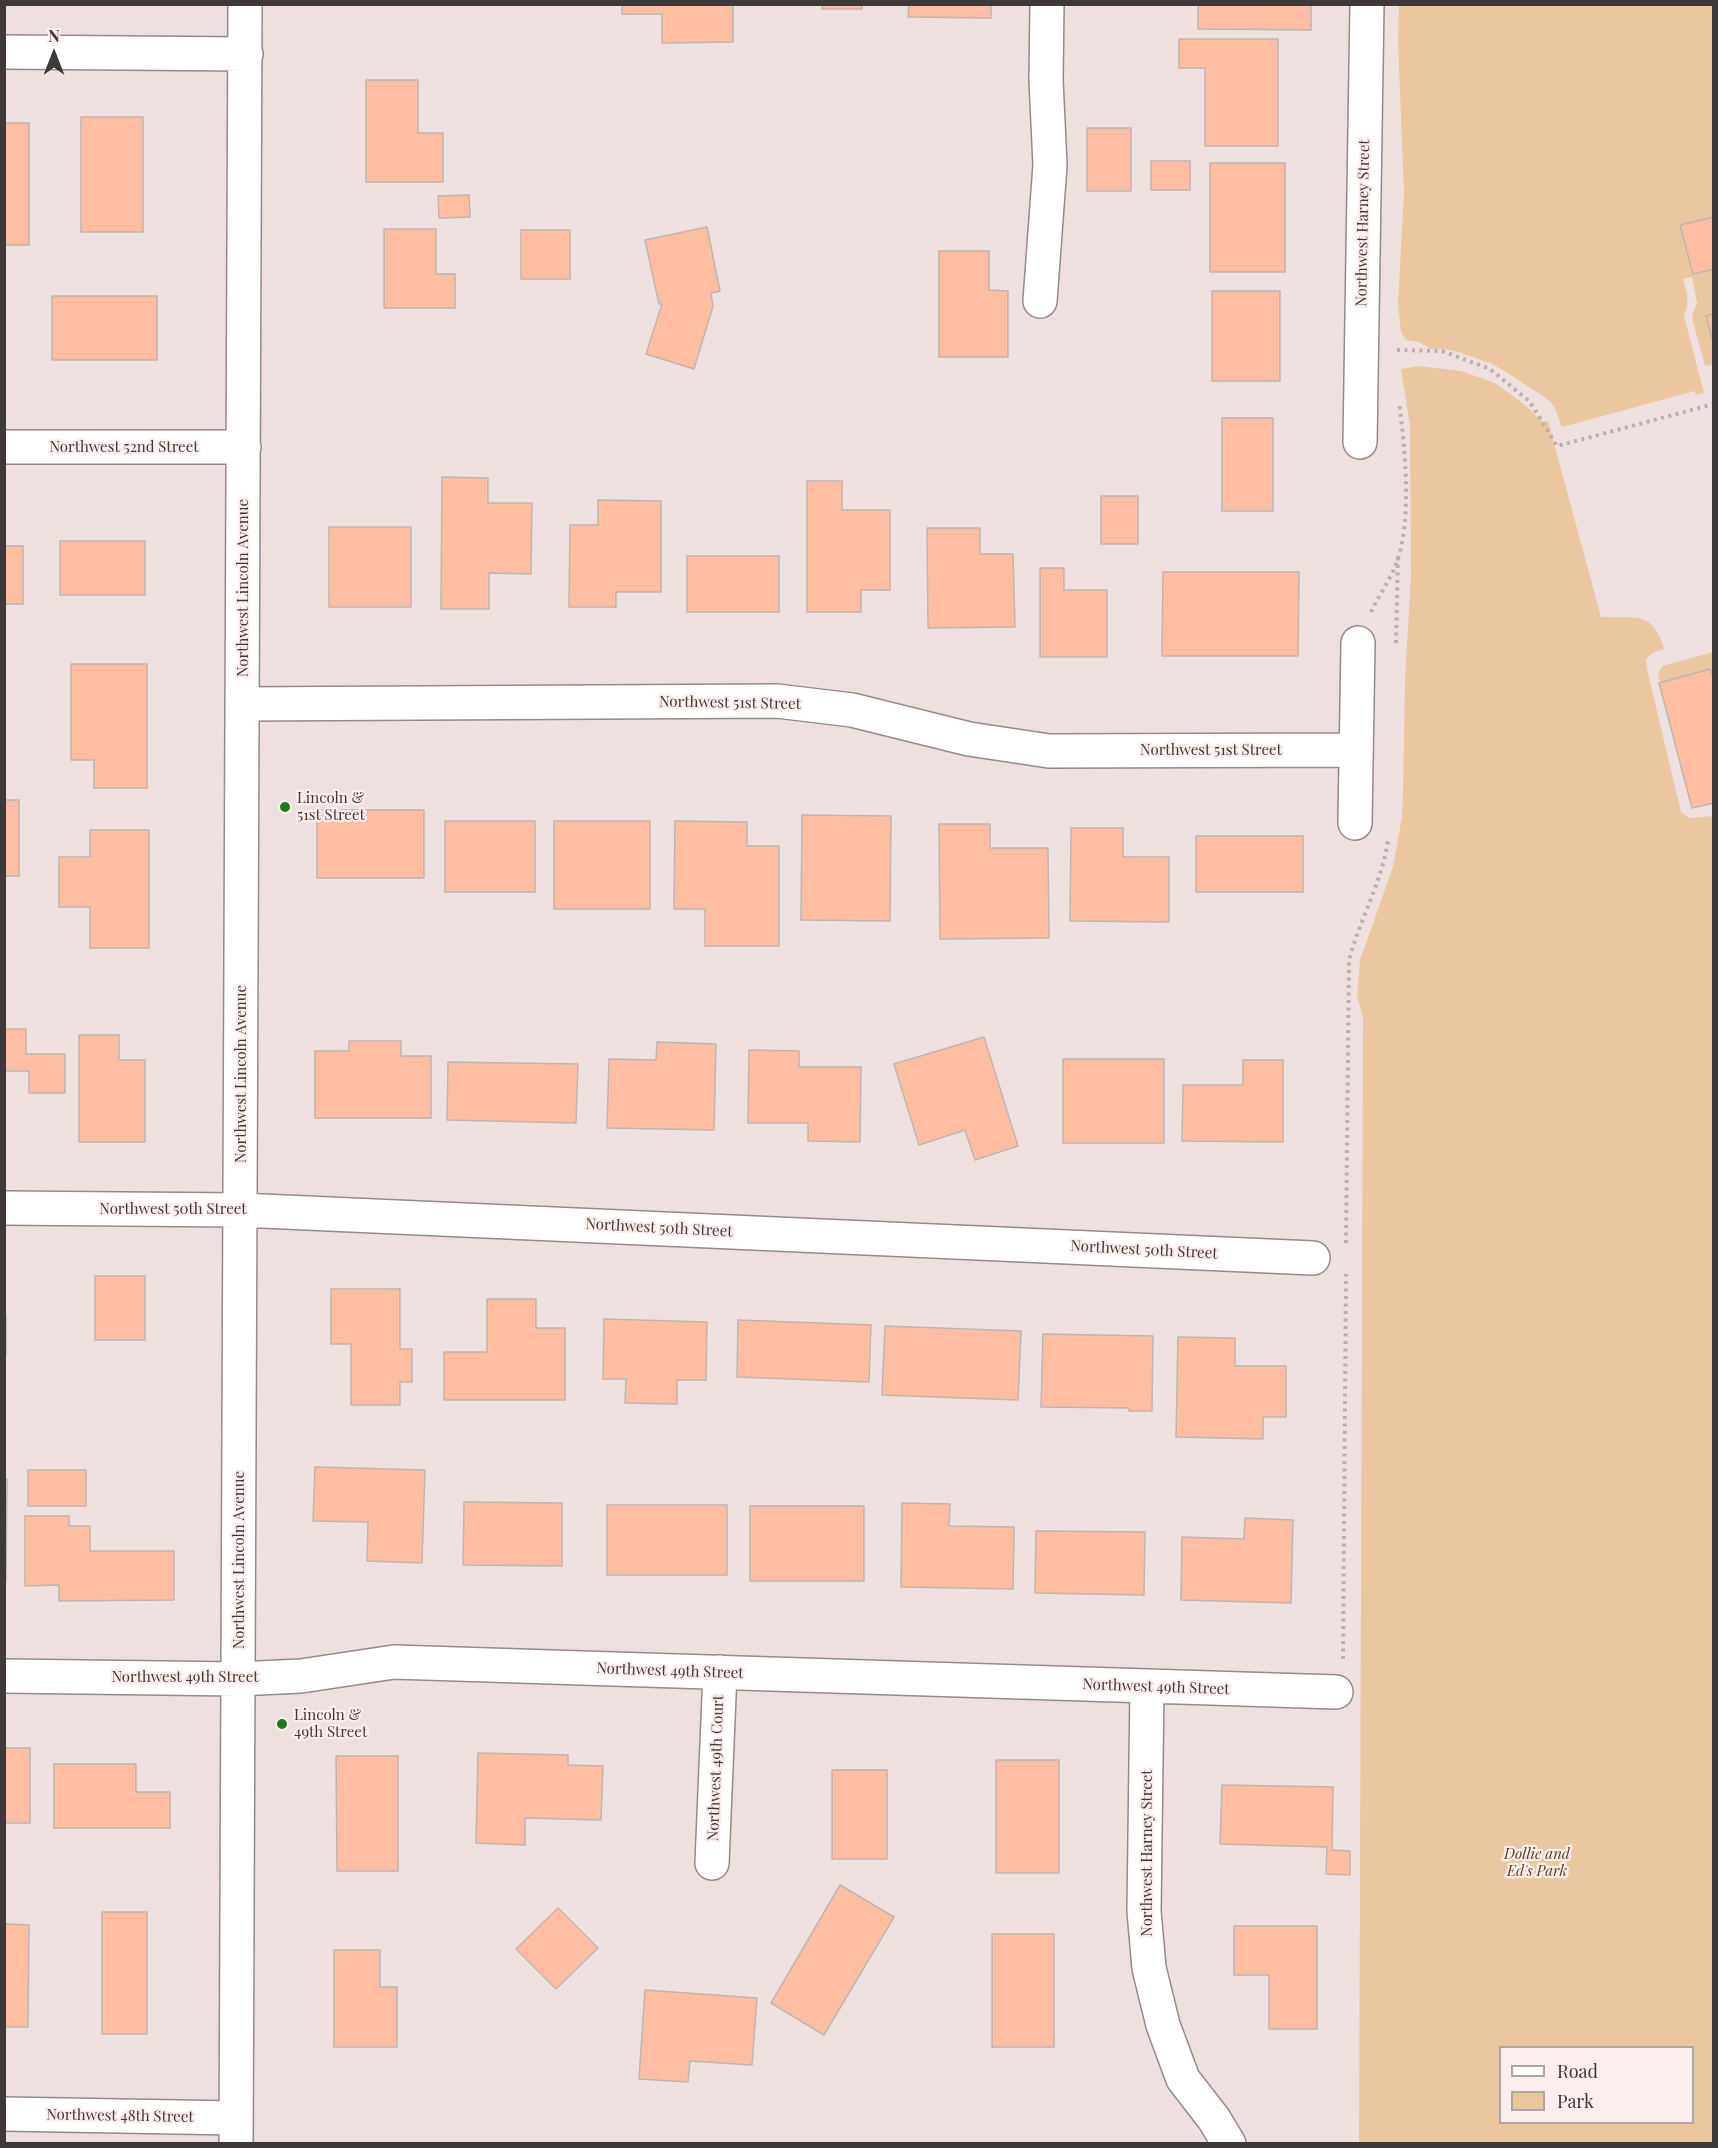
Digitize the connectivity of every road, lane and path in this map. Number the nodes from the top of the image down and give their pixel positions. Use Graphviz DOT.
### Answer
graph roads {
  1 [pos="245,4"];
  2 [pos="1047,4"];
  3 [pos="1367,4"];
  4 [pos="4,52"];
  5 [pos="246,54"];
  6 [pos="1040,301"];
  7 [pos="1361,352"];
  8 [pos="1399,399"];
  9 [pos="1713,404"];
  10 [pos="1360,442"];
  11 [pos="4,447"];
  12 [pos="244,447"];
  13 [pos="1398,555"];
  14 [pos="1376,601"];
  15 [pos="1358,643"];
  16 [pos="1396,649"];
  17 [pos="243,704"];
  18 [pos="1356,750"];
  19 [pos="1355,823"];
  20 [pos="1388,837"];
  21 [pos="4,1208"];
  22 [pos="240,1210"];
  23 [pos="1346,1249"];
  24 [pos="1313,1258"];
  25 [pos="1346,1269"];
  26 [pos="1345,1651"];
  27 [pos="720,1672"];
  28 [pos="4,1676"];
  29 [pos="238,1679"];
  30 [pos="1147,1687"];
  31 [pos="1336,1692"];
  32 [pos="712,1863"];
  33 [pos="4,2114"];
  34 [pos="236,2131"];
  35 [pos="1229,2144"];
  1 -- 5 [label="street, Northwest Lincoln Avenue"];
  2 -- 6 [label="street"];
  3 -- 7 [label="street, Northwest Harney Street"];
  4 -- 5 [label="street"];
  5 -- 12 [label="street, Northwest Lincoln Avenue"];
  7 -- 9 [label="path"];
  7 -- 10 [label="street, Northwest Harney Street"];
  8 -- 13 [label="path"];
  11 -- 12 [label="street, Northwest 52nd Street"];
  12 -- 17 [label="street, Northwest Lincoln Avenue"];
  13 -- 14 [label="path"];
  13 -- 16 [label="path"];
  15 -- 18 [label="street"];
  17 -- 18 [label="street, Northwest 51st Street"];
  17 -- 22 [label="street, Northwest Lincoln Avenue"];
  18 -- 19 [label="street"];
  20 -- 23 [label="path"];
  21 -- 22 [label="street, Northwest 50th Street"];
  22 -- 24 [label="street, Northwest 50th Street"];
  22 -- 29 [label="street, Northwest Lincoln Avenue"];
  25 -- 26 [label="path"];
  27 -- 29 [label="street, Northwest 49th Street"];
  27 -- 30 [label="street, Northwest 49th Street"];
  27 -- 32 [label="street, Northwest 49th Court"];
  28 -- 29 [label="street, Northwest 49th Street"];
  29 -- 34 [label="street, Northwest Lincoln Avenue"];
  30 -- 31 [label="street, Northwest 49th Street"];
  30 -- 35 [label="street, Northwest Harney Street"];
  33 -- 34 [label="street, Northwest 48th Street"];
}
